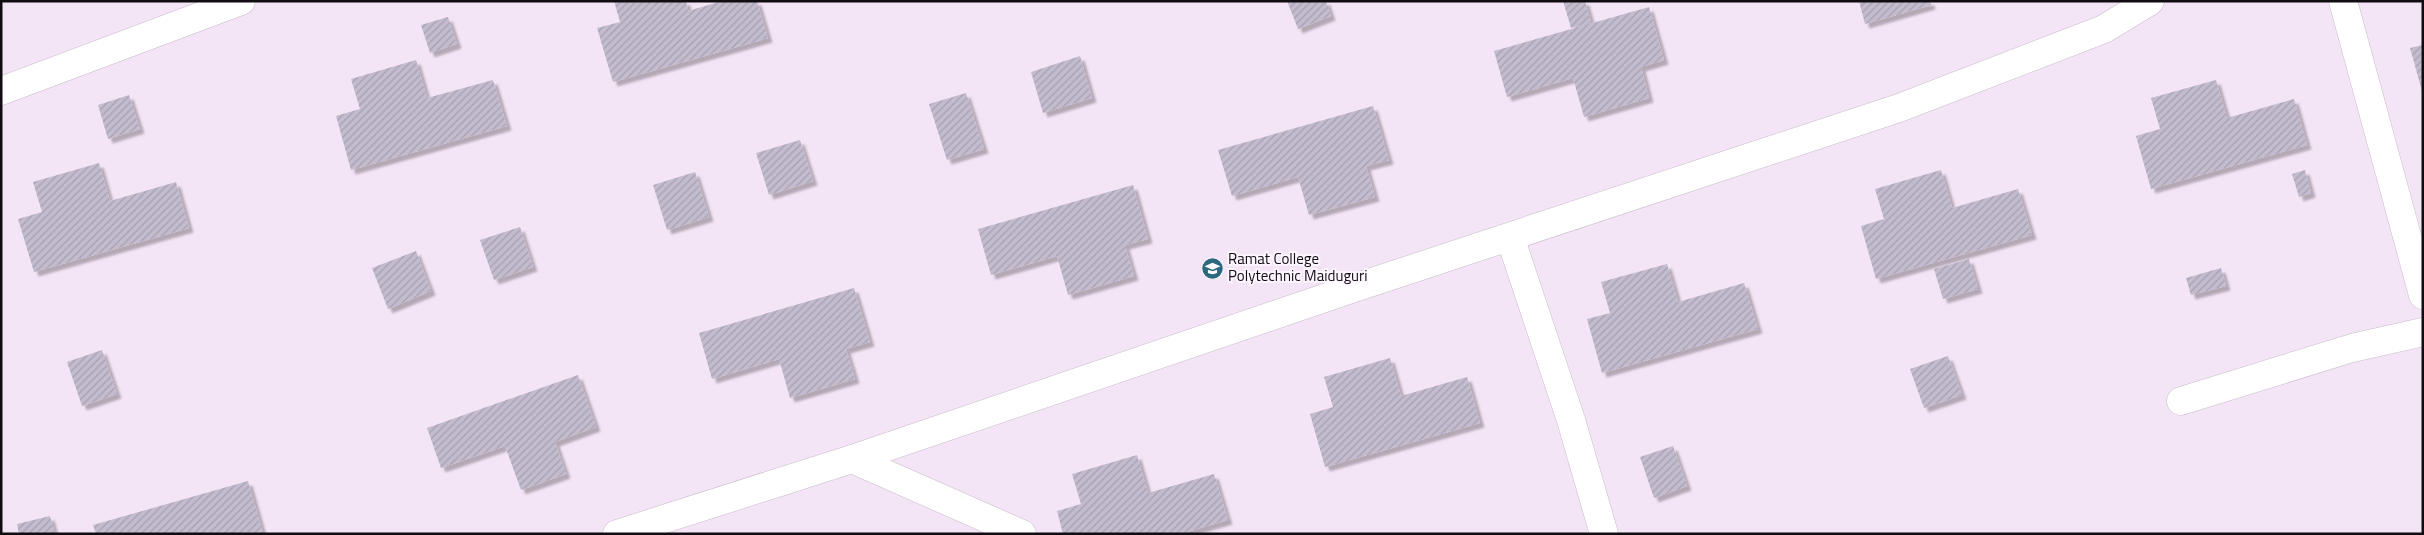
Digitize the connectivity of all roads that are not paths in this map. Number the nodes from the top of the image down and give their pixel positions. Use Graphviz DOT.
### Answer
graph roads {
  1 [pos="241,1"];
  2 [pos="2150,1"];
  3 [pos="2343,1"];
  4 [pos="1,91"];
  5 [pos="1510,237"];
  6 [pos="2423,295"];
  7 [pos="2423,332"];
  8 [pos="2181,401"];
  9 [pos="852,459"];
  10 [pos="617,534"];
  11 [pos="1022,534"];
  12 [pos="1604,534"];
  1 -- 4 [label="street"];
  2 -- 5 [label="street"];
  3 -- 6 [label="street"];
  5 -- 9 [label="street"];
  5 -- 12 [label="street"];
  7 -- 8 [label="street"];
  9 -- 10 [label="street"];
  9 -- 11 [label="street"];
}
